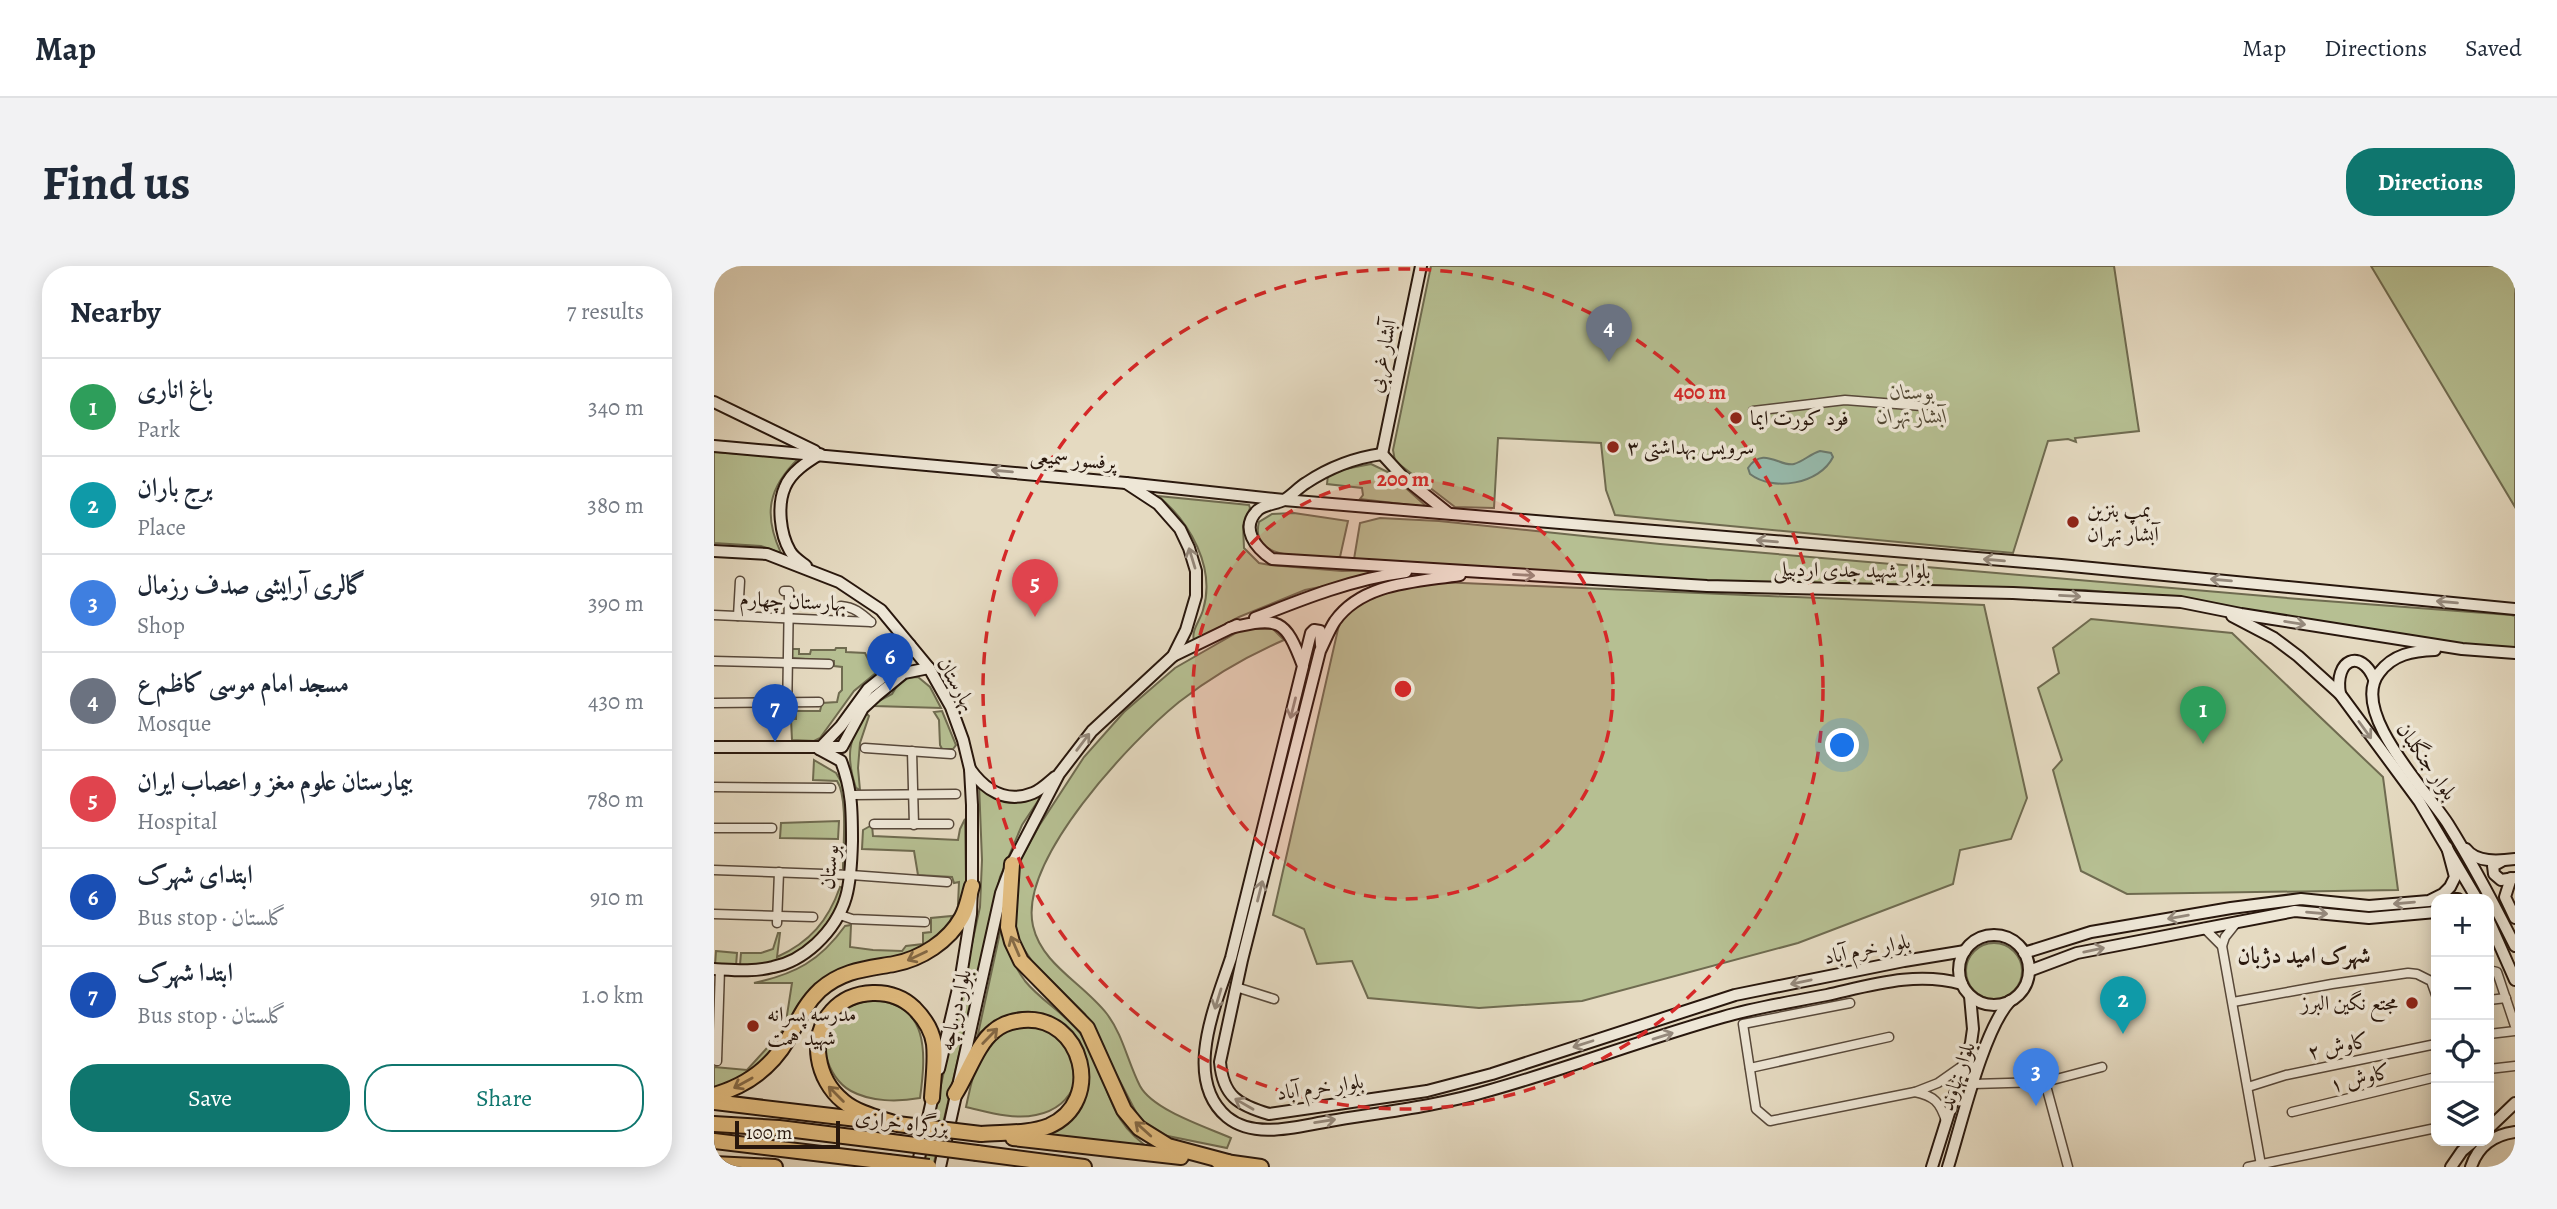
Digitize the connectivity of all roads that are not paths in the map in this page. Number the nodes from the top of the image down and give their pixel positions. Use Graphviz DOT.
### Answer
graph roads {
  1 [pos="1422,266"];
  2 [pos="714,401"];
  3 [pos="1931,404"];
  4 [pos="1753,411"];
  5 [pos="714,446"];
  6 [pos="820,454"];
  7 [pos="1382,454"];
  8 [pos="1126,483"];
  9 [pos="1284,500"];
  10 [pos="1449,514"];
  11 [pos="714,551"];
  12 [pos="1432,568"];
  13 [pos="811,571"];
  14 [pos="1479,572"];
  15 [pos="739,581"];
  16 [pos="784,591"];
  17 [pos="841,606"];
  18 [pos="2515,608"];
  19 [pos="2220,610"];
  20 [pos="714,615"];
  21 [pos="738,616"];
  22 [pos="788,619"];
  23 [pos="1230,628"];
  24 [pos="910,645"];
  25 [pos="2462,649"];
  26 [pos="1320,651"];
  27 [pos="2515,653"];
  28 [pos="1173,656"];
  29 [pos="714,661"];
  30 [pos="787,663"];
  31 [pos="829,664"];
  32 [pos="1303,666"];
  33 [pos="929,668"];
  34 [pos="2374,678"];
  35 [pos="2340,694"];
  36 [pos="786,702"];
  37 [pos="819,702"];
  38 [pos="714,703"];
  39 [pos="779,717"];
  40 [pos="714,747"];
  41 [pos="842,747"];
  42 [pos="865,748"];
  43 [pos="819,749"];
  44 [pos="912,751"];
  45 [pos="951,754"];
  46 [pos="841,761"];
  47 [pos="970,769"];
  48 [pos="1059,774"];
  49 [pos="714,787"];
  50 [pos="831,788"];
  51 [pos="956,794"];
  52 [pos="852,795"];
  53 [pos="914,795"];
  54 [pos="2447,822"];
  55 [pos="874,824"];
  56 [pos="949,824"];
  57 [pos="914,825"];
  58 [pos="714,828"];
  59 [pos="772,828"];
  60 [pos="2447,847"];
  61 [pos="2509,860"];
  62 [pos="1012,864"];
  63 [pos="714,870"];
  64 [pos="779,873"];
  65 [pos="852,875"];
  66 [pos="2513,878"];
  67 [pos="947,882"];
  68 [pos="972,886"];
  69 [pos="2443,894"];
  70 [pos="2474,894"];
  71 [pos="2431,901"];
  72 [pos="2431,912"];
  73 [pos="714,914"];
  74 [pos="840,915"];
  75 [pos="813,917"];
  76 [pos="2515,918"];
  77 [pos="777,919"];
  78 [pos="2239,920"];
  79 [pos="925,922"];
  80 [pos="2204,928"];
  81 [pos="2494,933"];
  82 [pos="2222,946"];
  83 [pos="2515,946"];
  84 [pos="1965,951"];
  85 [pos="2024,953"];
  86 [pos="1236,959"];
  87 [pos="717,969"];
  88 [pos="2029,971"];
  89 [pos="2494,973"];
  90 [pos="2431,981"];
  91 [pos="2515,981"];
  92 [pos="1962,984"];
  93 [pos="1236,987"];
  94 [pos="1970,996"];
  95 [pos="2506,998"];
  96 [pos="1274,999"];
  97 [pos="2494,999"];
  98 [pos="1802,1000"];
  99 [pos="2010,1001"];
  100 [pos="2233,1002"];
  101 [pos="1850,1003"];
  102 [pos="1803,1012"];
  103 [pos="1742,1018"];
  104 [pos="2515,1026"];
  105 [pos="2515,1031"];
  106 [pos="2494,1033"];
  107 [pos="1889,1037"];
  108 [pos="2431,1045"];
  109 [pos="717,1061"];
  110 [pos="1965,1064"];
  111 [pos="2515,1066"];
  112 [pos="2102,1067"];
  113 [pos="1750,1068"];
  114 [pos="2494,1068"];
  115 [pos="2431,1078"];
  116 [pos="2045,1082"];
  117 [pos="1973,1084"];
  118 [pos="2248,1087"];
  119 [pos="1915,1092"];
  120 [pos="956,1094"];
  121 [pos="714,1095"];
  122 [pos="932,1098"];
  123 [pos="714,1102"];
  124 [pos="2515,1103"];
  125 [pos="2292,1112"];
  126 [pos="1945,1121"];
  127 [pos="2494,1123"];
  128 [pos="714,1124"];
  129 [pos="897,1124"];
  130 [pos="2431,1129"];
  131 [pos="2515,1132"];
  132 [pos="981,1134"];
  133 [pos="714,1142"];
  134 [pos="2468,1146"];
  135 [pos="1228,1162"];
  136 [pos="714,1164"];
  137 [pos="2261,1165"];
  138 [pos="775,1167"];
  139 [pos="918,1167"];
  140 [pos="929,1167"];
  141 [pos="940,1167"];
  142 [pos="1084,1167"];
  143 [pos="1261,1167"];
  144 [pos="1932,1167"];
  145 [pos="1948,1167"];
  146 [pos="2068,1167"];
  147 [pos="2248,1167"];
  148 [pos="2451,1167"];
  149 [pos="2471,1167"];
  1 -- 7 [label="main road, آبشار غربی"];
  2 -- 6 [label="main road"];
  3 -- 4 [label="street"];
  5 -- 6 [label="main road, پرفسور سمیعی"];
  8 -- 6 [label="main road, پرفسور سمیعی, one-way"];
  6 -- 13 [label="main road"];
  7 -- 9 [label="main road"];
  7 -- 10 [label="main road"];
  8 -- 9 [label="main road, بلوار شهید جدی اردبیلی"];
  28 -- 8 [label="main road, پرفسور سمیعی, one-way"];
  9 -- 10 [label="main road, بلوار شهید جدی اردبیلی"];
  9 -- 12 [label="main road, بلوار شهید جدی اردبیلی"];
  18 -- 10 [label="main road, بلوار شهید جدی اردبیلی, one-way"];
  11 -- 13 [label="main road, بهارستان"];
  12 -- 14 [label="main road, بلوار شهید جدی اردبیلی"];
  12 -- 23 [label="main road"];
  13 -- 24 [label="main road, بهارستان"];
  14 -- 19 [label="main road, بلوار شهید جدی اردبیلی, one-way"];
  14 -- 26 [label="main road, بلوار خرم آباد"];
  15 -- 21 [label="street"];
  16 -- 22 [label="street"];
  17 -- 22 [label="street, بهارستان چهارم"];
  19 -- 25 [label="main road, بلوار شهید جدی اردبیلی, one-way"];
  19 -- 35 [label="main road, بلوار جنگلبان"];
  20 -- 21 [label="street, بهارستان چهارم"];
  21 -- 22 [label="street, بهارستان چهارم"];
  22 -- 30 [label="street"];
  23 -- 28 [label="main road"];
  23 -- 32 [label="main road"];
  24 -- 33 [label="main road, بهارستان"];
  24 -- 43 [label="main road"];
  25 -- 27 [label="main road, بلوار شهید جدی اردبیلی"];
  25 -- 34 [label="main road"];
  26 -- 32 [label="main road, بلوار خرم آباد"];
  86 -- 26 [label="main road, بلوار خرم آباد, one-way"];
  48 -- 28 [label="main road, پرفسور سمیعی, one-way"];
  29 -- 30 [label="street"];
  30 -- 31 [label="street"];
  30 -- 36 [label="street"];
  32 -- 86 [label="main road, بلوار خرم آباد, one-way"];
  33 -- 41 [label="main road"];
  33 -- 47 [label="main road, بهارستان"];
  34 -- 35 [label="main road"];
  34 -- 54 [label="main road, بلوار جنگلبان"];
  35 -- 60 [label="main road, بلوار جنگلبان, one-way"];
  36 -- 37 [label="street"];
  36 -- 38 [label="street"];
  36 -- 39 [label="street"];
  40 -- 43 [label="main road"];
  41 -- 43 [label="main road"];
  41 -- 46 [label="main road, بوستان"];
  42 -- 44 [label="street"];
  43 -- 46 [label="main road"];
  44 -- 45 [label="street"];
  44 -- 53 [label="street"];
  46 -- 52 [label="main road, بوستان"];
  47 -- 48 [label="main road"];
  47 -- 68 [label="main road, بهارستان"];
  48 -- 62 [label="main road, پرفسور سمیعی"];
  49 -- 50 [label="street"];
  51 -- 53 [label="street"];
  52 -- 53 [label="street"];
  52 -- 65 [label="main road, بوستان"];
  53 -- 57 [label="street"];
  54 -- 61 [label="main road"];
  54 -- 83 [label="main road, بلوار جنگلبان"];
  55 -- 57 [label="street"];
  56 -- 57 [label="street"];
  58 -- 59 [label="street"];
  60 -- 69 [label="main road"];
  60 -- 70 [label="main road, بلوار جنگلبان"];
  61 -- 66 [label="main road"];
  62 -- 120 [label="main road, بلوار دریاچه"];
  135 -- 62 [label="highway, one-way"];
  63 -- 64 [label="street"];
  64 -- 65 [label="street"];
  64 -- 77 [label="street"];
  65 -- 67 [label="street"];
  65 -- 74 [label="main road, بوستان"];
  66 -- 76 [label="main road"];
  68 -- 121 [label="highway, one-way"];
  68 -- 122 [label="main road, بلوار دریاچه"];
  71 -- 85 [label="main road, one-way"];
  78 -- 72 [label="main road, one-way"];
  73 -- 77 [label="street"];
  74 -- 79 [label="street"];
  74 -- 87 [label="main road, بوستان"];
  75 -- 77 [label="street"];
  78 -- 80 [label="main road"];
  78 -- 82 [label="street"];
  80 -- 82 [label="street"];
  88 -- 80 [label="main road, one-way"];
  81 -- 91 [label="main road"];
  82 -- 100 [label="street"];
  84 -- 85 [label="main road"];
  84 -- 92 [label="main road"];
  84 -- 93 [label="main road, بلوار خرم آباد, one-way"];
  85 -- 88 [label="main road"];
  86 -- 93 [label="main road, بلوار خرم آباد"];
  86 -- 103 [label="main road, بلوار خرم آباد, one-way"];
  87 -- 109 [label="street"];
  88 -- 99 [label="main road"];
  89 -- 95 [label="street"];
  90 -- 100 [label="street"];
  92 -- 94 [label="main road"];
  92 -- 98 [label="main road, بلوار خرم آباد"];
  93 -- 96 [label="street"];
  94 -- 99 [label="main road"];
  94 -- 110 [label="main road, بلوار نهاوند"];
  95 -- 97 [label="street"];
  95 -- 104 [label="street"];
  98 -- 102 [label="street"];
  98 -- 103 [label="main road, بلوار خرم آباد"];
  99 -- 117 [label="main road, بلوار نهاوند"];
  100 -- 118 [label="street"];
  101 -- 102 [label="street"];
  102 -- 103 [label="street"];
  103 -- 113 [label="street"];
  105 -- 106 [label="street"];
  107 -- 113 [label="street"];
  108 -- 118 [label="street, کاوش ۲"];
  110 -- 119 [label="street"];
  110 -- 126 [label="main road, بلوار نهاوند"];
  111 -- 114 [label="street"];
  112 -- 116 [label="street"];
  113 -- 119 [label="street"];
  115 -- 125 [label="street, کاوش ۱"];
  116 -- 117 [label="street"];
  116 -- 146 [label="street"];
  117 -- 145 [label="main road, بلوار نهاوند"];
  118 -- 137 [label="street"];
  119 -- 126 [label="street"];
  120 -- 132 [label="highway, one-way"];
  120 -- 141 [label="main road, بلوار دریاچه"];
  129 -- 122 [label="highway, one-way"];
  122 -- 139 [label="main road, بلوار دریاچه"];
  123 -- 129 [label="highway"];
  124 -- 127 [label="main road"];
  126 -- 144 [label="main road, بلوار نهاوند"];
  128 -- 142 [label="highway, بزرگراه خرازی, bridge"];
  129 -- 132 [label="highway, bridge"];
  130 -- 137 [label="street"];
  131 -- 149 [label="main road"];
  132 -- 135 [label="highway"];
  133 -- 140 [label="highway, بزرگراه خرازی, bridge"];
  134 -- 148 [label="main road"];
  135 -- 143 [label="highway"];
  136 -- 138 [label="highway"];
  137 -- 147 [label="street"];
}
